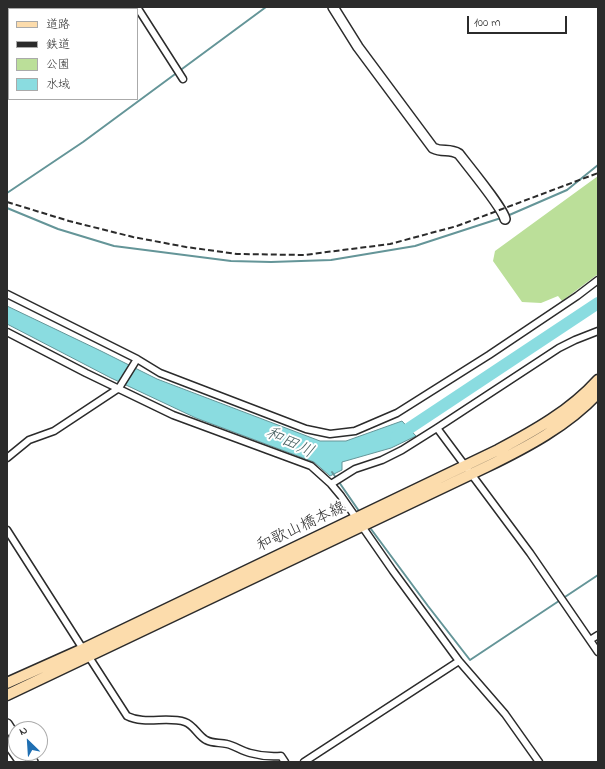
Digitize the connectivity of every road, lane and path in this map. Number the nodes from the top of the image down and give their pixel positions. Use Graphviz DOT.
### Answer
graph roads {
  1 [pos="333,7"];
  2 [pos="138,9"];
  3 [pos="183,79"];
  4 [pos="506,219"];
  5 [pos="598,280"];
  6 [pos="7,294"];
  7 [pos="598,331"];
  8 [pos="7,332"];
  9 [pos="136,360"];
  10 [pos="598,380"];
  11 [pos="119,388"];
  12 [pos="598,393"];
  13 [pos="437,428"];
  14 [pos="7,458"];
  15 [pos="469,471"];
  16 [pos="330,484"];
  17 [pos="360,523"];
  18 [pos="7,530"];
  19 [pos="598,635"];
  20 [pos="590,640"];
  21 [pos="598,652"];
  22 [pos="86,653"];
  23 [pos="459,661"];
  24 [pos="7,683"];
  25 [pos="7,695"];
  26 [pos="7,742"];
  27 [pos="21,762"];
  28 [pos="285,762"];
  29 [pos="304,762"];
  30 [pos="539,762"];
  1 -- 4 [label="street"];
  2 -- 3 [label="street"];
  5 -- 9 [label="street"];
  6 -- 9 [label="street"];
  7 -- 13 [label="street"];
  8 -- 11 [label="street"];
  9 -- 11 [label="street"];
  10 -- 15 [label="main road, 和歌山橋本線"];
  11 -- 14 [label="street"];
  11 -- 16 [label="street"];
  12 -- 15 [label="main road, 和歌山橋本線"];
  13 -- 15 [label="street"];
  13 -- 16 [label="street"];
  15 -- 17 [label="main road, 和歌山橋本線"];
  15 -- 20 [label="street"];
  16 -- 17 [label="street"];
  17 -- 22 [label="main road, 和歌山橋本線"];
  17 -- 23 [label="street"];
  18 -- 22 [label="street"];
  19 -- 20 [label="street"];
  20 -- 21 [label="street"];
  22 -- 24 [label="main road, 和歌山橋本線"];
  22 -- 25 [label="main road, 和歌山橋本線"];
  22 -- 28 [label="street"];
  23 -- 29 [label="street"];
  23 -- 30 [label="street"];
  26 -- 27 [label="street"];
}
